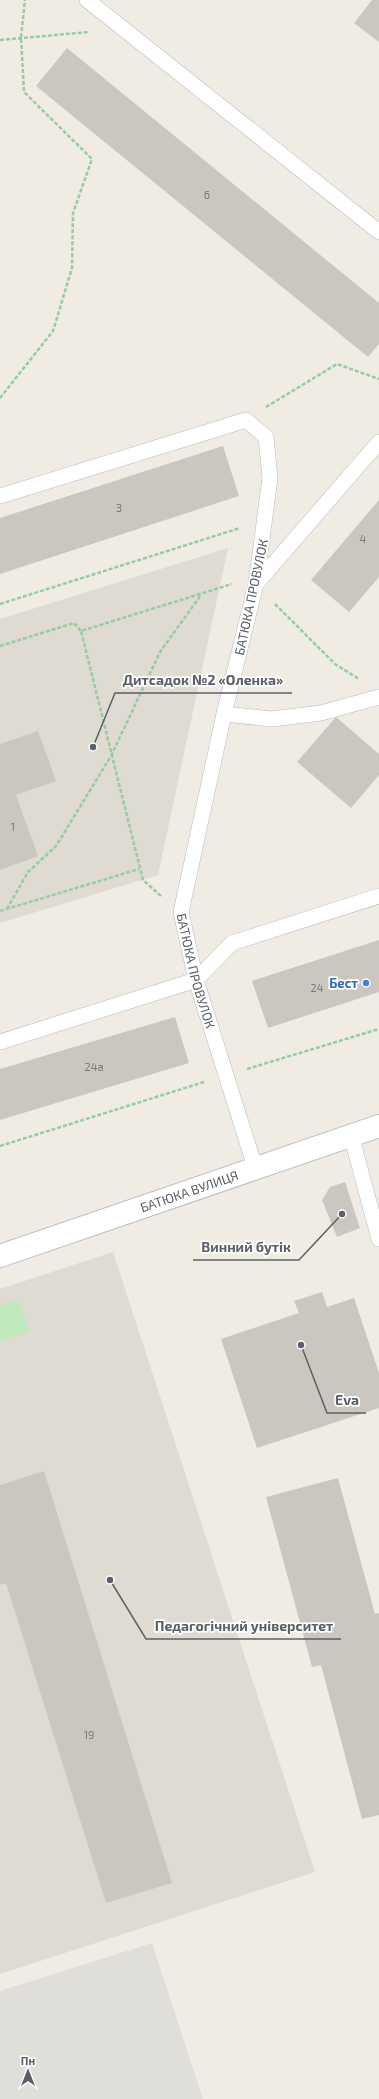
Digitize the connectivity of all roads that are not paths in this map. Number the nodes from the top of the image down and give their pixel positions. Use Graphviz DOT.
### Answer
graph roads {
  1 [pos="87,0"];
  2 [pos="379,232"];
  3 [pos="379,442"];
  4 [pos="0,496"];
  5 [pos="256,584"];
  6 [pos="379,697"];
  7 [pos="224,714"];
  8 [pos="379,896"];
  9 [pos="196,980"];
  10 [pos="0,1042"];
  11 [pos="379,1126"];
  12 [pos="351,1135"];
  13 [pos="255,1167"];
  14 [pos="379,1239"];
  15 [pos="0,1256"];
  1 -- 2 [label="lane"];
  3 -- 5 [label="lane"];
  4 -- 5 [label="lane, БАТЮКА ПРОВУЛОК"];
  5 -- 7 [label="lane, БАТЮКА ПРОВУЛОК"];
  6 -- 7 [label="lane"];
  7 -- 9 [label="lane, БАТЮКА ПРОВУЛОК"];
  8 -- 9 [label="lane"];
  9 -- 10 [label="lane"];
  9 -- 13 [label="lane, БАТЮКА ПРОВУЛОК"];
  11 -- 12 [label="street, БАТЮКА ВУЛИЦЯ"];
  12 -- 13 [label="street, БАТЮКА ВУЛИЦЯ"];
  12 -- 14 [label="lane"];
  13 -- 15 [label="street, БАТЮКА ВУЛИЦЯ"];
}
